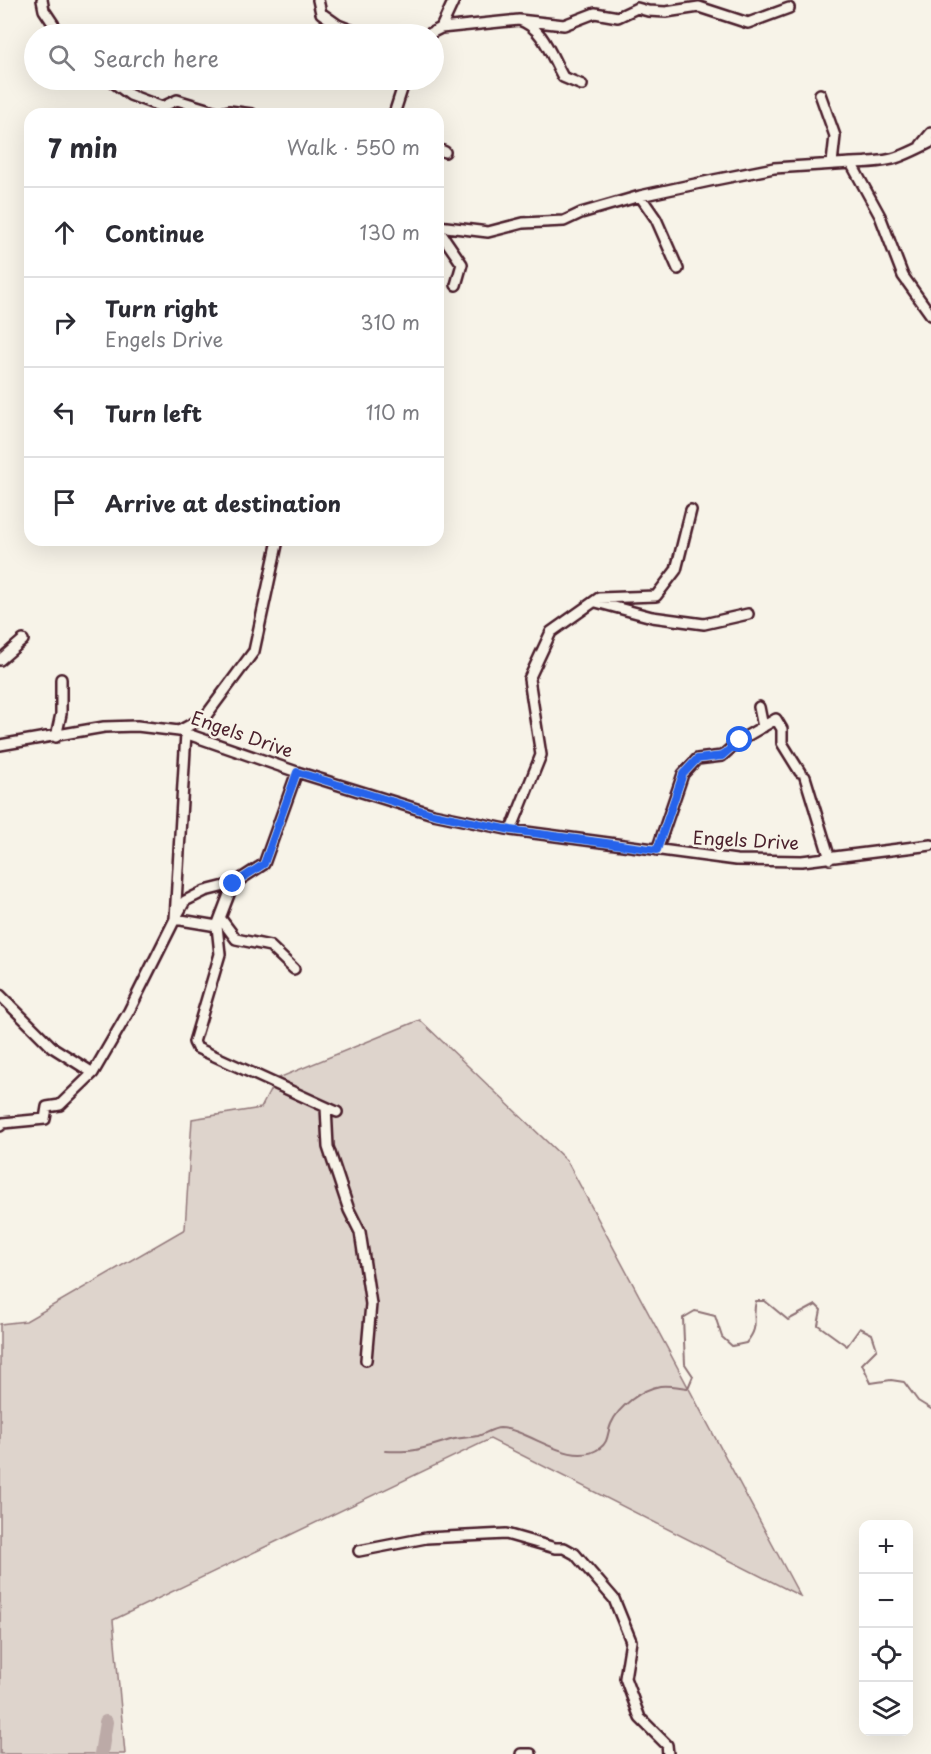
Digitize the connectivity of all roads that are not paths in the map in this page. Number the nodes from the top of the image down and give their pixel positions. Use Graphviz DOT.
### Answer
graph roads {
  1 [pos="42,0"];
  2 [pos="318,0"];
  3 [pos="454,0"];
  4 [pos="789,8"];
  5 [pos="519,20"];
  6 [pos="53,24"];
  7 [pos="336,24"];
  8 [pos="443,24"];
  9 [pos="444,28"];
  10 [pos="582,85"];
  11 [pos="123,90"];
  12 [pos="402,90"];
  13 [pos="820,94"];
  14 [pos="203,108"];
  15 [pos="396,108"];
  16 [pos="931,133"];
  17 [pos="931,142"];
  18 [pos="918,149"];
  19 [pos="832,163"];
  20 [pos="851,163"];
  21 [pos="640,196"];
  22 [pos="444,228"];
  23 [pos="444,236"];
  24 [pos="678,269"];
  25 [pos="456,285"];
  26 [pos="931,316"];
  27 [pos="691,510"];
  28 [pos="277,546"];
  29 [pos="594,602"];
  30 [pos="748,614"];
  31 [pos="22,640"];
  32 [pos="0,660"];
  33 [pos="61,679"];
  34 [pos="759,707"];
  35 [pos="764,727"];
  36 [pos="183,731"];
  37 [pos="56,737"];
  38 [pos="0,745"];
  39 [pos="297,772"];
  40 [pos="511,830"];
  41 [pos="931,845"];
  42 [pos="657,850"];
  43 [pos="830,859"];
  44 [pos="233,884"];
  45 [pos="175,919"];
  46 [pos="219,923"];
  47 [pos="294,969"];
  48 [pos="0,995"];
  49 [pos="93,1073"];
  50 [pos="326,1107"];
  51 [pos="337,1112"];
  52 [pos="1,1124"];
  53 [pos="366,1360"];
  54 [pos="359,1551"];
  55 [pos="521,1754"];
  56 [pos="531,1754"];
  57 [pos="668,1754"];
  1 -- 6 [label="street"];
  2 -- 7 [label="street"];
  3 -- 8 [label="street"];
  4 -- 5 [label="street"];
  5 -- 9 [label="street"];
  5 -- 10 [label="street"];
  11 -- 14 [label="street"];
  12 -- 15 [label="street"];
  13 -- 19 [label="street"];
  16 -- 18 [label="street"];
  17 -- 18 [label="street"];
  18 -- 20 [label="street"];
  19 -- 20 [label="street"];
  19 -- 21 [label="street"];
  20 -- 26 [label="street"];
  21 -- 22 [label="street"];
  21 -- 24 [label="street"];
  23 -- 25 [label="street"];
  27 -- 29 [label="street"];
  28 -- 36 [label="street"];
  29 -- 30 [label="street"];
  29 -- 40 [label="street"];
  31 -- 32 [label="street"];
  33 -- 37 [label="street"];
  34 -- 35 [label="street"];
  35 -- 42 [label="street"];
  35 -- 43 [label="street"];
  36 -- 37 [label="street, Engels Drive"];
  36 -- 39 [label="street, Engels Drive"];
  36 -- 45 [label="street"];
  37 -- 38 [label="street, Engels Drive"];
  39 -- 40 [label="street, Engels Drive"];
  39 -- 44 [label="street"];
  40 -- 42 [label="street, Engels Drive"];
  41 -- 43 [label="street, Engels Drive"];
  42 -- 43 [label="street, Engels Drive"];
  44 -- 45 [label="street"];
  44 -- 46 [label="street"];
  45 -- 46 [label="street"];
  45 -- 49 [label="street"];
  46 -- 47 [label="street"];
  46 -- 50 [label="street"];
  48 -- 49 [label="street"];
  49 -- 52 [label="street"];
  50 -- 51 [label="street"];
  50 -- 53 [label="street"];
  54 -- 57 [label="street"];
  55 -- 56 [label="street"];
}
